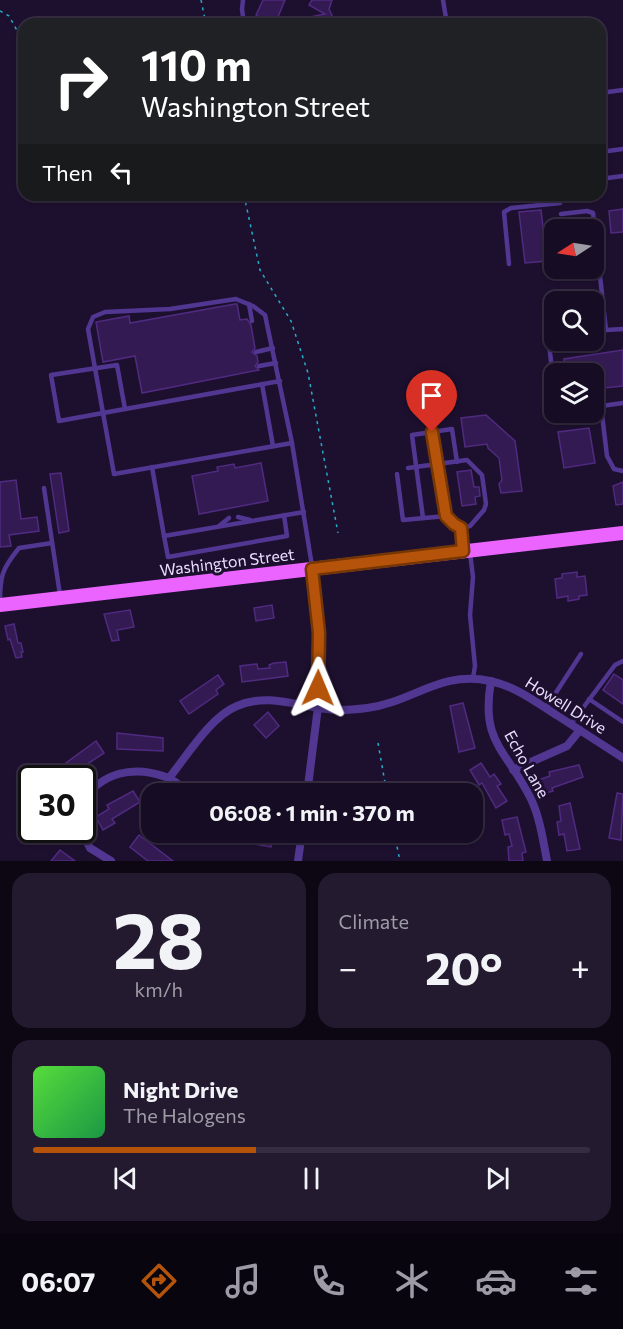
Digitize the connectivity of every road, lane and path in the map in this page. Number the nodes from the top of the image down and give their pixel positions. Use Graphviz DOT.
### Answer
graph roads {
  1 [pos="201,0"];
  2 [pos="243,0"];
  3 [pos="443,0"];
  4 [pos="0,11"];
  5 [pos="205,18"];
  6 [pos="243,18"];
  7 [pos="446,18"];
  8 [pos="18,32"];
  9 [pos="623,90"];
  10 [pos="606,93"];
  11 [pos="623,149"];
  12 [pos="606,151"];
  13 [pos="623,176"];
  14 [pos="606,178"];
  15 [pos="245,201"];
  16 [pos="560,203"];
  17 [pos="561,214"];
  18 [pos="509,264"];
  19 [pos="249,304"];
  20 [pos="252,321"];
  21 [pos="623,329"];
  22 [pos="606,330"];
  23 [pos="273,348"];
  24 [pos="256,352"];
  25 [pos="276,363"];
  26 [pos="259,366"];
  27 [pos="94,368"];
  28 [pos="280,381"];
  29 [pos="262,384"];
  30 [pos="623,403"];
  31 [pos="604,406"];
  32 [pos="125,409"];
  33 [pos="103,413"];
  34 [pos="603,423"];
  35 [pos="432,432"];
  36 [pos="292,443"];
  37 [pos="273,446"];
  38 [pos="457,462"];
  39 [pos="437,464"];
  40 [pos="152,467"];
  41 [pos="416,467"];
  42 [pos="408,468"];
  43 [pos="623,471"];
  44 [pos="397,474"];
  45 [pos="44,488"];
  46 [pos="304,512"];
  47 [pos="284,515"];
  48 [pos="446,516"];
  49 [pos="238,517"];
  50 [pos="229,518"];
  51 [pos="423,518"];
  52 [pos="252,520"];
  53 [pos="218,527"];
  54 [pos="461,528"];
  55 [pos="338,532"];
  56 [pos="623,533"];
  57 [pos="164,536"];
  58 [pos="52,543"];
  59 [pos="463,551"];
  60 [pos="312,569"];
  61 [pos="60,598"];
  62 [pos="0,605"];
  63 [pos="581,654"];
  64 [pos="623,661"];
  65 [pos="473,678"];
  66 [pos="491,681"];
  67 [pos="589,699"];
  68 [pos="318,706"];
  69 [pos="546,708"];
  70 [pos="623,722"];
  71 [pos="570,724"];
  72 [pos="580,730"];
  73 [pos="378,743"];
  74 [pos="623,758"];
  75 [pos="513,770"];
  76 [pos="169,778"];
  77 [pos="176,783"];
  78 [pos="308,783"];
  79 [pos="385,783"];
  80 [pos="96,786"];
  81 [pos="88,843"];
  82 [pos="300,843"];
  83 [pos="396,843"];
  84 [pos="111,861"];
  85 [pos="298,861"];
  86 [pos="400,861"];
  87 [pos="547,861"];
  1 -- 5 [label="path"];
  2 -- 6 [label="lane"];
  3 -- 7 [label="lane"];
  4 -- 8 [label="path"];
  9 -- 10 [label="lane"];
  11 -- 12 [label="lane"];
  13 -- 14 [label="lane"];
  15 -- 55 [label="path"];
  16 -- 18 [label="lane"];
  17 -- 22 [label="lane"];
  19 -- 20 [label="lane"];
  19 -- 23 [label="lane"];
  19 -- 27 [label="lane"];
  21 -- 22 [label="lane"];
  23 -- 24 [label="lane"];
  23 -- 25 [label="lane"];
  25 -- 26 [label="lane"];
  25 -- 28 [label="lane"];
  27 -- 32 [label="lane"];
  27 -- 33 [label="lane"];
  27 -- 33 [label="lane"];
  28 -- 29 [label="lane"];
  28 -- 36 [label="lane"];
  29 -- 32 [label="lane"];
  29 -- 37 [label="lane"];
  30 -- 31 [label="lane"];
  32 -- 33 [label="lane"];
  33 -- 40 [label="lane"];
  34 -- 43 [label="lane"];
  35 -- 38 [label="lane"];
  35 -- 39 [label="lane"];
  35 -- 41 [label="lane"];
  36 -- 37 [label="lane"];
  36 -- 46 [label="lane"];
  37 -- 40 [label="lane"];
  38 -- 39 [label="lane"];
  38 -- 54 [label="lane"];
  39 -- 41 [label="lane"];
  39 -- 48 [label="lane"];
  40 -- 57 [label="lane"];
  41 -- 42 [label="lane"];
  41 -- 51 [label="lane"];
  44 -- 51 [label="lane"];
  45 -- 58 [label="lane"];
  46 -- 47 [label="lane"];
  46 -- 60 [label="lane"];
  47 -- 52 [label="lane"];
  47 -- 57 [label="lane"];
  48 -- 51 [label="lane"];
  48 -- 54 [label="lane"];
  49 -- 52 [label="lane"];
  50 -- 53 [label="lane"];
  52 -- 53 [label="lane"];
  53 -- 57 [label="lane"];
  54 -- 59 [label="lane"];
  56 -- 59 [label="main road, Washington Street"];
  58 -- 61 [label="lane"];
  58 -- 62 [label="lane"];
  59 -- 60 [label="main road, Washington Street"];
  59 -- 65 [label="lane"];
  60 -- 61 [label="main road, Washington Street"];
  60 -- 68 [label="street"];
  61 -- 62 [label="main road, Washington Street"];
  63 -- 69 [label="lane"];
  64 -- 67 [label="lane"];
  65 -- 66 [label="street, Howell Drive"];
  65 -- 68 [label="street, Howell Drive"];
  66 -- 69 [label="street, Howell Drive"];
  66 -- 75 [label="street, Echo Lane"];
  67 -- 70 [label="lane"];
  67 -- 71 [label="lane"];
  68 -- 76 [label="street, Howell Drive"];
  68 -- 78 [label="street"];
  69 -- 71 [label="street, Howell Drive"];
  71 -- 72 [label="street, Howell Drive"];
  72 -- 74 [label="street, Howell Drive"];
  72 -- 75 [label="street"];
  73 -- 79 [label="path"];
  75 -- 87 [label="street, Echo Lane"];
  76 -- 77 [label="street"];
  76 -- 80 [label="street"];
  81 -- 84 [label="street"];
  82 -- 85 [label="street"];
  83 -- 86 [label="path"];
}
